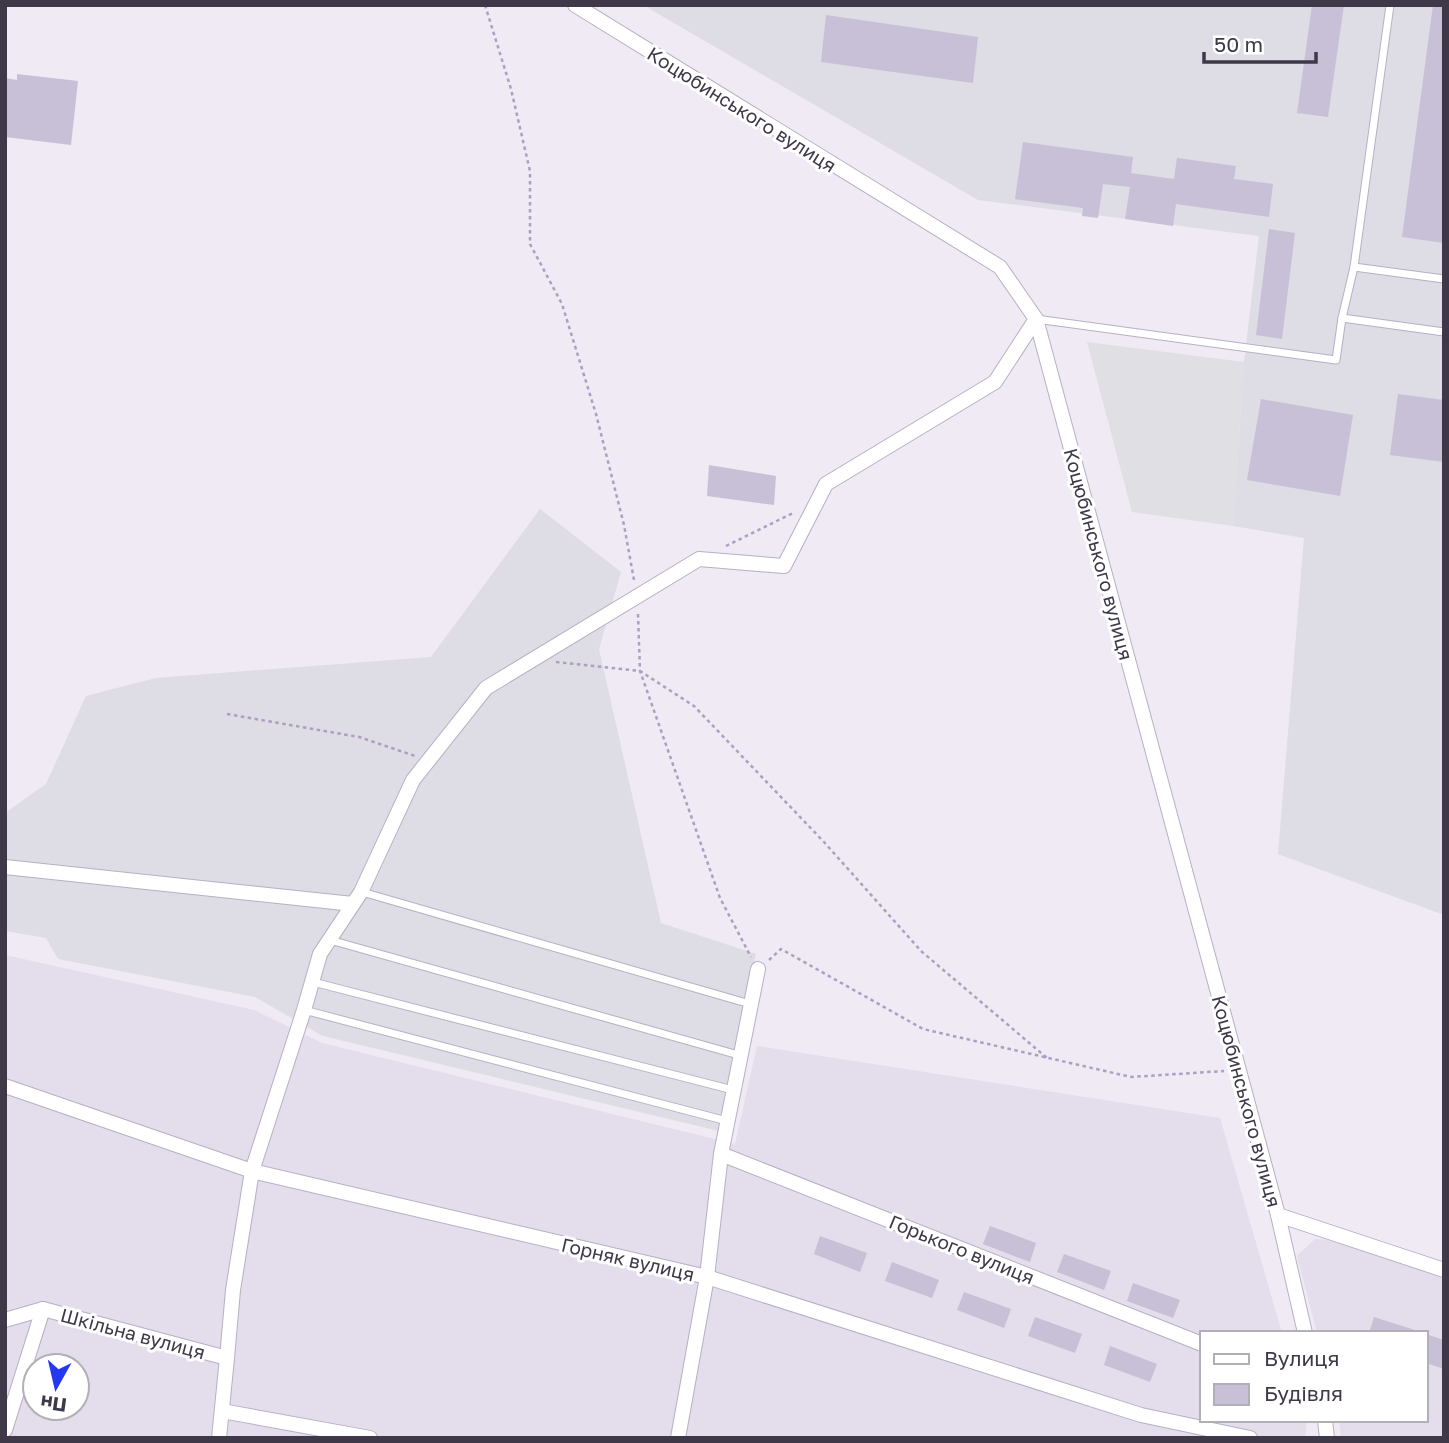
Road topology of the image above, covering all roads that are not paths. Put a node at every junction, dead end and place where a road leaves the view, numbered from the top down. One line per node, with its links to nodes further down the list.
1 (575, 5): 6 (street, Коцюбинського вулиця)
2 (1390, 5): 3 (lane)
3 (1354, 267): 4 (lane); 5 (lane)
4 (1444, 279)
5 (1342, 318): 6 (lane); 7 (lane)
6 (1035, 319): 9 (street); 21 (street, Коцюбинського вулиця)
7 (1444, 332)
8 (5, 867): 9 (street)
9 (357, 898): 10 (street); 13 (lane)
10 (329, 940): 12 (street); 15 (lane)
11 (758, 969): 13 (street)
12 (312, 982): 14 (street); 17 (lane)
13 (752, 1005): 15 (street)
14 (304, 1010): 18 (lane); 20 (street)
15 (742, 1056): 17 (street)
16 (5, 1086): 20 (street, Горняк вулиця)
17 (733, 1090): 18 (street)
18 (727, 1121): 19 (street)
19 (721, 1154): 23 (street); 27 (street, Горького вулиця)
20 (252, 1171): 23 (street, Горняк вулиця); 28 (street)
21 (1278, 1215): 22 (street); 26 (street, Коцюбинського вулиця)
22 (1444, 1270)
23 (707, 1277): 33 (street); 34 (street, Горняк вулиця)
24 (43, 1309): 25 (street, Шкільна вулиця); 28 (street, Шкільна вулиця); 30 (street)
25 (5, 1320)
26 (1305, 1331)
27 (1200, 1343)
28 (227, 1359): 29 (street, Шкільна вулиця)
29 (222, 1411): 31 (street, Шкільна вулиця); 32 (street)
30 (5, 1430)
31 (219, 1438)
32 (370, 1438)
33 (678, 1438)
34 (1250, 1438)

